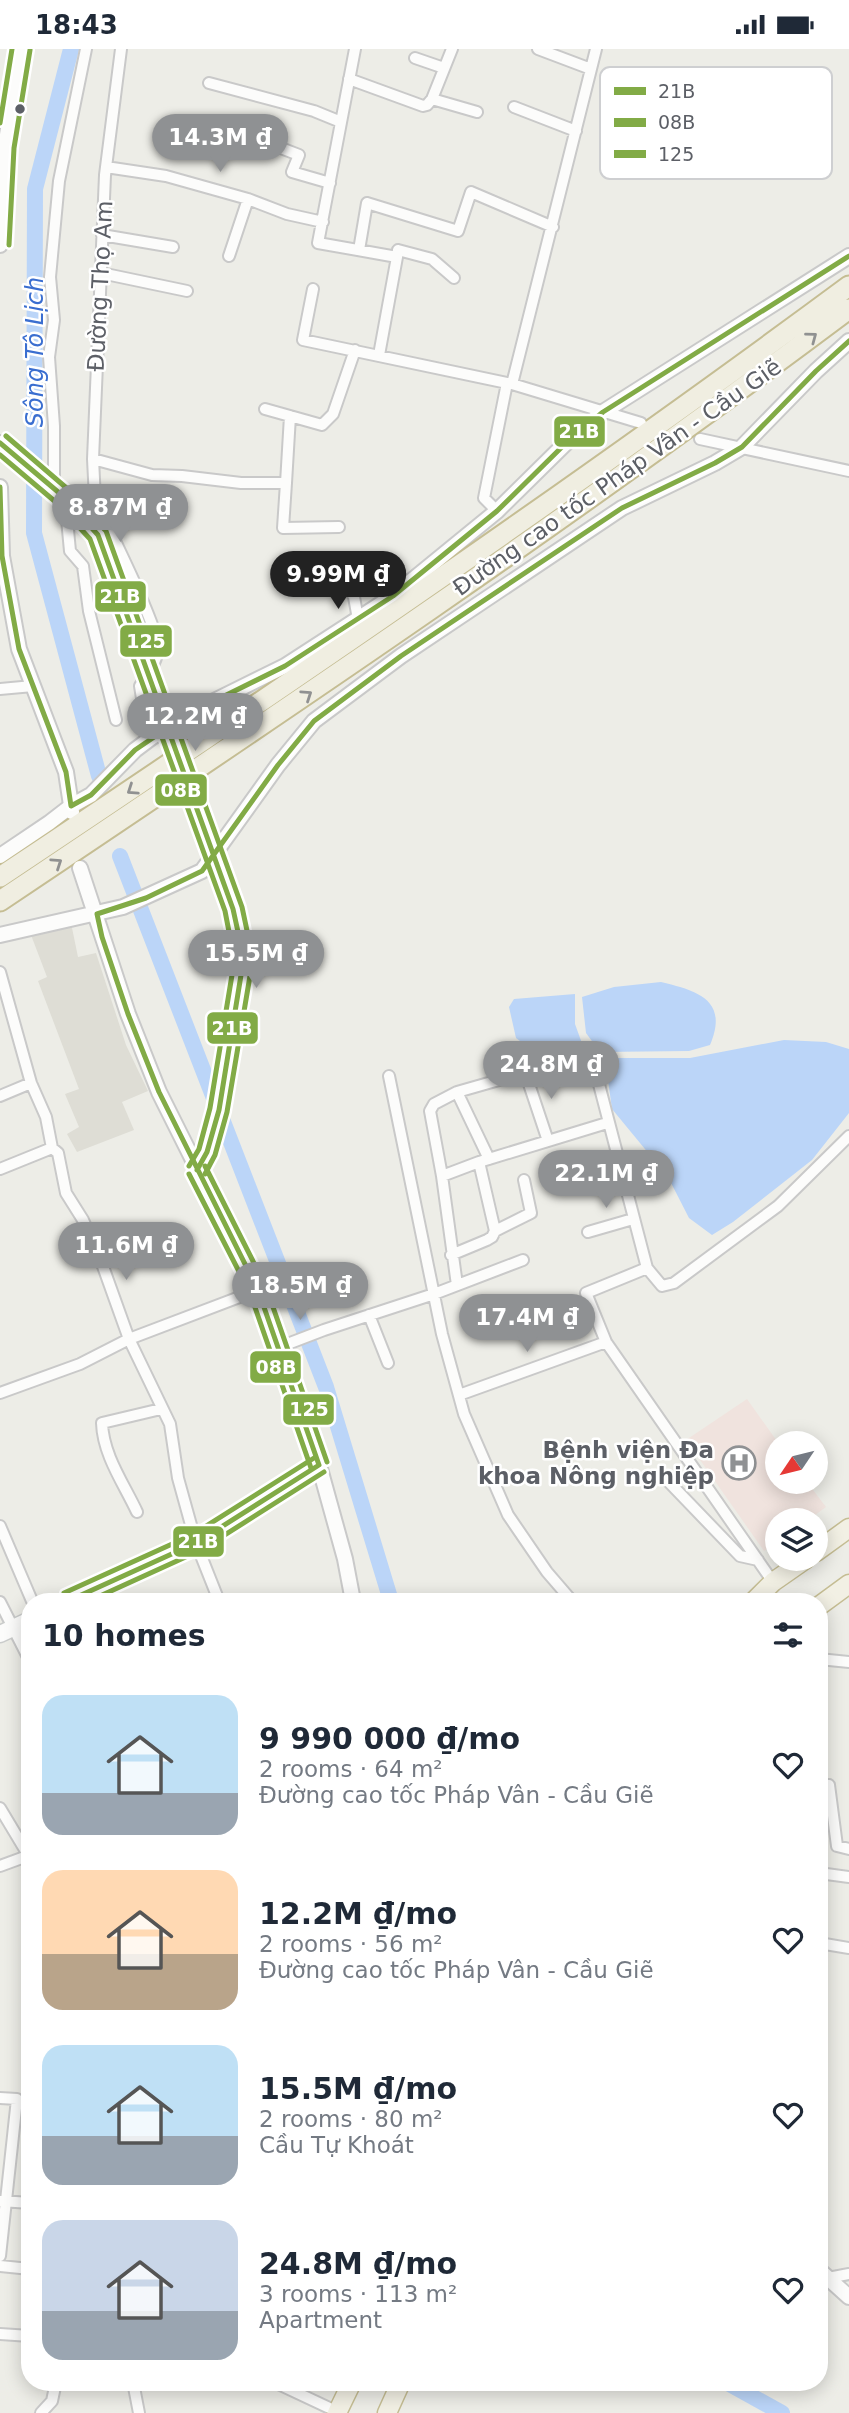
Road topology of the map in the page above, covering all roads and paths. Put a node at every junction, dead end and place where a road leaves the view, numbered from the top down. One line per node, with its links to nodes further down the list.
1 (21, 49): 16 (street)
2 (86, 49): 53 (street)
3 (121, 49): 20 (street, Đường Thọ Am)
4 (452, 49): 9 (street)
5 (538, 49): 10 (street)
6 (596, 49): 10 (street)
7 (352, 50): 11 (street)
8 (415, 58): 9 (street)
9 (444, 68): 13 (street)
10 (591, 69): 18 (street)
11 (349, 79): 13 (street); 17 (street)
12 (209, 83): 17 (street)
13 (432, 99): 15 (street)
14 (514, 107): 18 (street)
15 (477, 112)
16 (6, 113): 26 (street)
17 (341, 122): 21 (street)
18 (576, 131): 24 (street)
19 (273, 145): 21 (street)
20 (106, 167): 22 (street); 25 (street, Đường Thọ Am)
21 (330, 183): 23 (street)
22 (248, 199): 23 (street); 29 (street)
23 (323, 222): 28 (street)
24 (553, 227): 28 (street); 41 (street)
25 (102, 235): 27 (street); 32 (street, Đường Thọ Am)
26 (0, 245)
27 (173, 247)
28 (359, 250): 31 (street)
29 (229, 256)
30 (849, 256): 43 (street)
31 (397, 257): 33 (street); 40 (street)
32 (101, 273): 36 (street); 49 (street, Đường Thọ Am)
33 (454, 278)
34 (849, 286): 68 (highway, Đường cao tốc Pháp Vân - Cầu Giẽ, one-way to 68)
35 (313, 289): 39 (street)
36 (187, 291)
37 (849, 309): 69 (highway, Đường cao tốc Pháp Vân - Cầu Giẽ, one-way to 37)
38 (849, 341): 48 (street)
39 (355, 350): 40 (street); 44 (street)
40 (379, 355): 41 (street)
41 (510, 384): 43 (street); 55 (street)
42 (265, 409): 44 (street)
43 (603, 412): 45 (street); 55 (street)
44 (290, 416): 51 (street)
45 (641, 423)
46 (700, 439): 48 (street)
47 (0, 443): 53 (street)
48 (742, 447): 50 (street); 70 (street)
49 (93, 459): 51 (street); 54 (street, Đường Thọ Am)
50 (849, 471)
51 (286, 483): 57 (street)
52 (0, 487): 58 (street)
53 (54, 488): 56 (street); 63 (street)
54 (95, 499): 56 (street, Đường Thọ Am); 64 (street)
55 (496, 511): 60 (street)
56 (90, 524): 87 (street, bridge)
57 (339, 527)
58 (1, 542): 61 (street)
59 (309, 558): 60 (street)
60 (358, 619): 64 (street)
61 (33, 686): 62 (street); 65 (street)
62 (0, 689)
63 (116, 720)
64 (152, 738): 65 (street)
65 (70, 811): 66 (street)
66 (0, 856)
67 (83, 866): 70 (street)
68 (0, 877)
69 (0, 901)
70 (97, 914): 71 (street); 87 (street)
71 (0, 935)
72 (0, 972): 73 (street)
73 (5, 1013): 78 (street)
74 (595, 1069): 81 (street)
75 (525, 1072): 83 (street)
76 (389, 1076): 98 (street)
77 (506, 1078): 79 (street)
78 (31, 1083): 80 (street); 84 (street)
79 (457, 1093): 85 (street); 88 (street)
80 (0, 1096)
81 (607, 1123): 83 (street); 90 (street)
82 (849, 1136): 95 (street)
83 (548, 1141): 85 (street)
84 (52, 1148): 86 (street); 100 (street)
85 (484, 1160): 88 (street); 91 (street)
86 (0, 1169)
87 (197, 1170): 97 (street)
88 (442, 1176): 93 (street)
89 (524, 1180): 91 (street)
90 (633, 1219): 92 (street); 95 (street)
91 (495, 1231): 93 (street)
92 (588, 1232)
93 (451, 1255): 96 (street)
94 (523, 1260): 96 (street)
95 (647, 1268): 101 (street)
96 (457, 1285): 98 (street)
97 (258, 1290): 100 (street); 102 (street)
98 (434, 1294): 99 (street); 105 (street)
99 (369, 1315): 102 (street); 103 (street)
100 (129, 1339): 104 (street); 106 (street)
101 (606, 1342): 105 (street); 114 (street)
102 (282, 1346): 107 (street)
103 (387, 1363)
104 (0, 1393)
105 (459, 1395): 122 (street)
106 (161, 1409): 109 (street); 112 (street)
107 (319, 1465): 112 (main road); 121 (street)
108 (665, 1478): 114 (street)
109 (137, 1512)
110 (0, 1526): 118 (street)
111 (849, 1528): 113 (highway)
112 (196, 1543): 119 (main road); 120 (street)
113 (828, 1543)
114 (758, 1560): 116 (street)
115 (789, 1571): 116 (highway)
116 (773, 1582): 123 (highway)
117 (849, 1584): 124 (highway)
118 (29, 1593)
119 (86, 1593)
120 (216, 1593)
121 (351, 1593)
122 (565, 1593)
123 (762, 1593)
124 (828, 1599)
125 (0, 1602): 126 (street)
126 (6, 1632): 127 (street)
127 (21, 1650)
128 (828, 1660): 129 (street)
129 (849, 1662)
130 (829, 1785): 133 (street)
131 (0, 1808): 132 (street)
132 (21, 1843)
133 (849, 1849)
134 (21, 1859): 135 (street)
135 (0, 1866)
136 (828, 1874): 137 (street)
137 (849, 1877)
138 (828, 1944): 139 (street)
139 (849, 1948)
140 (0, 2098): 141 (street)
141 (3, 2201): 142 (street); 143 (street)
142 (21, 2202)
143 (0, 2256)
144 (0, 2266): 145 (street)
145 (21, 2268)
146 (828, 2274): 147 (street)
147 (849, 2274)
148 (828, 2278): 149 (street)
149 (849, 2297)
150 (0, 2334): 151 (street)
151 (21, 2335)
152 (54, 2391): 157 (street)
153 (135, 2391): 158 (street)
154 (292, 2391): 159 (street)
155 (348, 2391): 159 (highway)
156 (397, 2391): 160 (highway)
157 (41, 2413)
158 (139, 2413)
159 (337, 2413)
160 (387, 2413)

